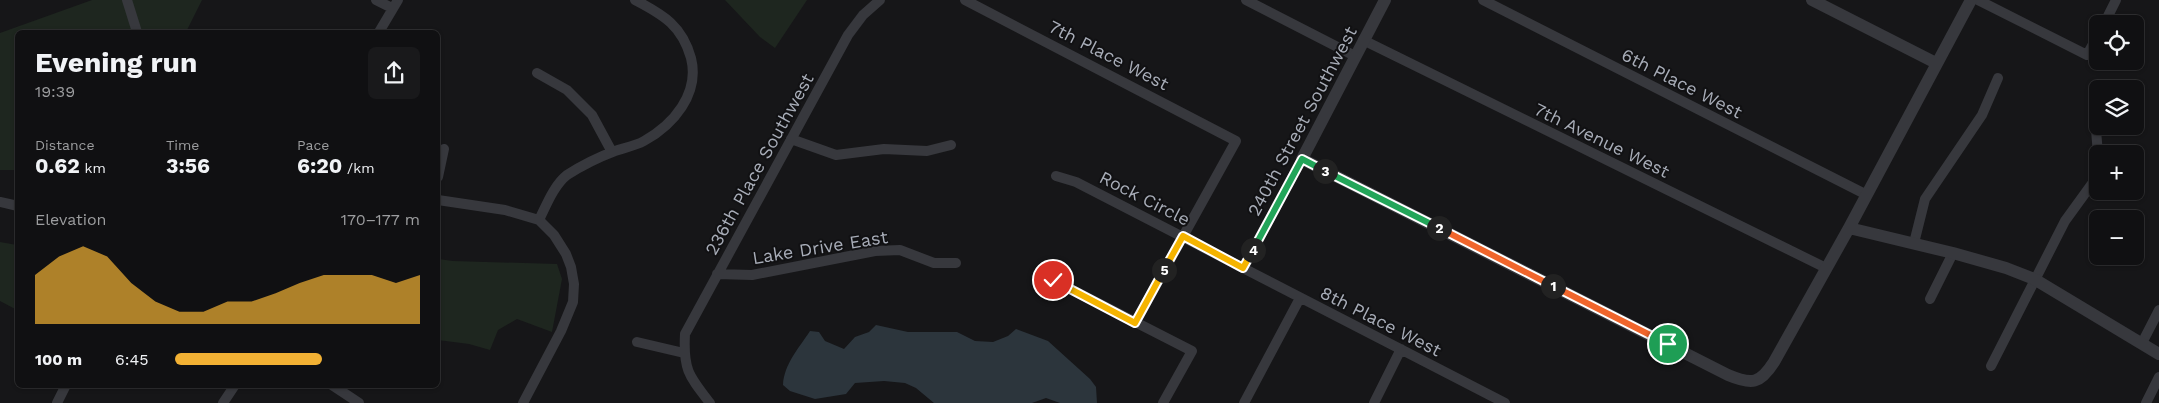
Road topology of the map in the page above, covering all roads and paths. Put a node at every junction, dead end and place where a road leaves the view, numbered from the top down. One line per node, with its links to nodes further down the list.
1 (127, 0): 15 (street)
2 (376, 0): 13 (street)
3 (636, 0): 26 (street)
4 (880, 0): 23 (street, 236th Place Southwest)
5 (965, 0): 37 (street, 7th Place West)
6 (1246, 0): 19 (street)
7 (1385, 0): 17 (street, 240th Street Southwest)
8 (1483, 0): 31 (street, 6th Place West)
9 (1812, 0): 20 (street)
10 (1971, 0): 20 (street)
11 (1978, 0): 18 (street)
12 (2116, 0): 14 (street)
13 (395, 4): 16 (street)
14 (2108, 15)
15 (136, 30)
16 (380, 30)
17 (1363, 40): 19 (street, 240th Street Southwest); 42 (street, 7th Avenue West)
18 (2089, 51)
19 (1355, 56): 27 (street, 240th Street Southwest)
20 (1936, 63): 31 (street)
21 (537, 73): 26 (street)
22 (1998, 78): 38 (street)
23 (791, 139): 24 (street); 43 (street, 236th Place Southwest)
24 (951, 145)
25 (444, 149): 28 (street)
26 (612, 152): 35 (street)
27 (1302, 159): 41 (street, 240th Street Southwest); 42 (street)
28 (440, 168)
29 (1056, 176): 37 (street, Rock Circle)
30 (2089, 188): 44 (street)
31 (1867, 195): 36 (street)
32 (440, 200): 35 (street)
33 (0, 202): 34 (street)
34 (15, 205)
35 (539, 220): 63 (street)
36 (1849, 228): 38 (street); 42 (street)
37 (1183, 236): 41 (street, Rock Circle); 49 (street)
38 (1914, 243): 39 (street)
39 (1953, 252): 44 (street); 47 (street)
40 (956, 263): 43 (street, Lake Drive East)
41 (1243, 268): 46 (street, 8th Place West)
42 (1826, 268)
43 (717, 274): 53 (street, 236th Place Southwest)
44 (2034, 279): 51 (street); 55 (street)
45 (1053, 280): 49 (street)
46 (1300, 298): 52 (street, 8th Place West); 66 (street)
47 (1930, 299)
48 (2159, 310): 51 (street)
49 (1135, 323): 65 (street)
50 (637, 342): 53 (street)
51 (2142, 343): 54 (street)
52 (1401, 349): 67 (street); 68 (street, 8th Place West)
53 (684, 353): 64 (street)
54 (2159, 354)
55 (1991, 366)
56 (2159, 377): 69 (street)
57 (65, 388): 61 (street)
58 (234, 388): 62 (street)
59 (336, 388): 60 (street)
60 (353, 401)
61 (61, 402)
62 (223, 403)
63 (523, 403)
64 (710, 403)
65 (1163, 403)
66 (1244, 403)
67 (1374, 403)
68 (1504, 403)
69 (2146, 403)

